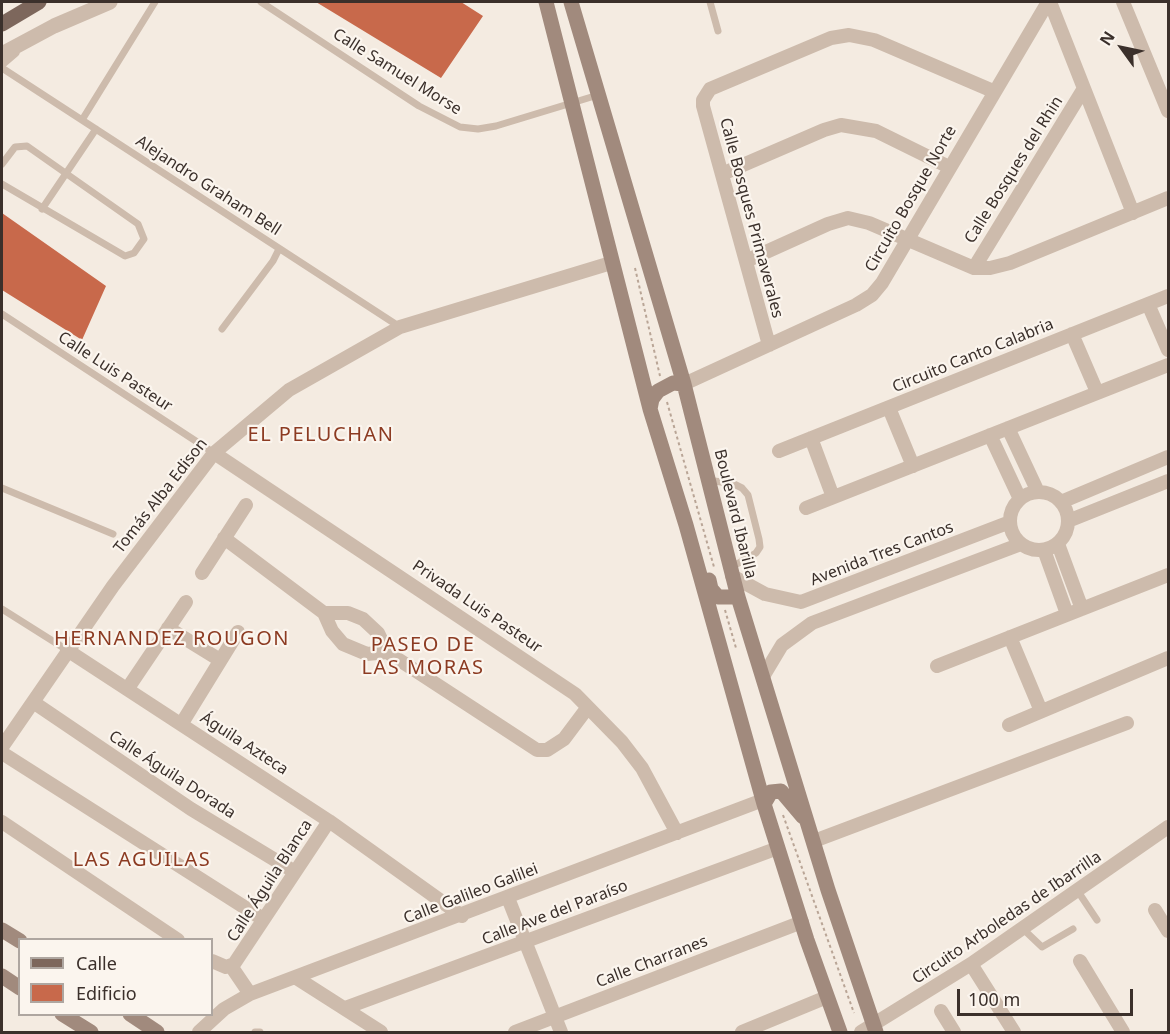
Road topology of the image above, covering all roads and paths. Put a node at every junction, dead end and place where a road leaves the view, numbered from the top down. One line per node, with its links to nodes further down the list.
1 (39, 2): 10 (main road)
2 (110, 2): 12 (street)
3 (154, 2): 20 (lane)
4 (261, 2): 18 (lane, Calle Samuel Morse)
5 (546, 2): 18 (main road)
6 (571, 2): 17 (main road, Boulevard Ibarilla)
7 (710, 2): 11 (lane)
8 (1049, 2): 15 (street); 16 (street, Circuito Bosque Norte)
9 (1123, 2): 19 (street)
10 (2, 24)
11 (718, 31)
12 (34, 36): 13 (street); 14 (lane)
13 (2, 54)
14 (2, 67): 20 (lane, Alejandro Graham Bell)
15 (1083, 90): 29 (street); 35 (street, Calle Bosques del Rhin)
16 (993, 91): 23 (street, Circuito Bosque Norte); 25 (street, Calle Bosques Primaverales)
17 (598, 95): 18 (lane, Calle Samuel Morse); 45 (main road, Boulevard Ibarilla)
18 (573, 103): 34 (main road)
19 (1168, 111)
20 (82, 120): 21 (lane, Alejandro Graham Bell)
21 (96, 129): 24 (lane); 31 (lane, Alejandro Graham Bell)
22 (2, 164): 24 (lane)
23 (949, 167): 25 (street); 30 (street, Circuito Bosque Norte)
24 (67, 173): 28 (lane); 28 (lane)
25 (722, 174): 33 (street, Calle Bosques Primaverales)
26 (2, 184): 28 (lane)
27 (1168, 198): 29 (street)
28 (42, 209)
29 (1133, 213): 35 (street)
30 (906, 241): 33 (street); 35 (street); 42 (street, Circuito Bosque Norte)
31 (279, 249): 39 (lane, Alejandro Graham Bell); 40 (lane)
32 (633, 261): 46 (path)
33 (746, 261): 42 (street, Calle Bosques Primaverales)
34 (611, 263): 39 (street, Tomás Alba Edison); 49 (main road)
35 (974, 268)
36 (1168, 296): 37 (street, Circuito Canto Calabria)
37 (1148, 304): 41 (street, Circuito Canto Calabria); 43 (street)
38 (2, 314): 54 (lane, Calle Luis Pasteur)
39 (400, 327): 54 (street, Tomás Alba Edison)
40 (222, 328)
41 (1072, 334): 47 (street); 48 (street, Circuito Canto Calabria)
42 (769, 345): 45 (street, Circuito Bosque Norte)
43 (1168, 350)
44 (1168, 365): 47 (street)
45 (684, 384): 46 (main road); 57 (main road, Boulevard Ibarilla)
46 (663, 388): 49 (main road); 77 (path)
47 (1097, 392): 50 (street)
48 (889, 408): 52 (street, Circuito Canto Calabria); 56 (street)
49 (650, 409): 68 (main road)
50 (1008, 428): 51 (street); 60 (street)
51 (990, 435): 56 (street); 62 (street)
52 (811, 438): 53 (street, Circuito Canto Calabria); 61 (street)
53 (779, 451)
54 (214, 453): 88 (street, Tomás Alba Edison); 97 (street, Privada Luis Pasteur)
55 (1168, 457): 63 (street)
56 (913, 466): 61 (street)
57 (708, 480): 74 (main road, Boulevard Ibarilla); 74 (lane)
58 (1168, 481): 66 (street)
59 (2, 488): 69 (lane)
60 (1038, 492): 62 (street); 63 (street)
61 (833, 497): 65 (street)
62 (1020, 499): 67 (street)
63 (1061, 502): 66 (street)
64 (246, 505): 70 (street)
65 (806, 508)
66 (1068, 520): 72 (street)
67 (1010, 522): 71 (street); 74 (street, Avenida Tres Cantos)
68 (686, 525): 79 (main road); 104 (main road)
69 (113, 534)
70 (224, 538): 75 (street); 83 (street)
71 (1021, 544): 73 (street); 94 (street)
72 (1058, 544): 73 (street); 82 (street)
73 (1044, 550): 84 (street)
74 (731, 572): 78 (main road, Boulevard Ibarilla)
75 (202, 573)
76 (1168, 575): 82 (street)
77 (716, 577)
78 (738, 597): 79 (main road); 94 (main road, Boulevard Ibarilla)
79 (722, 599): 90 (path)
80 (186, 602): 85 (street)
81 (2, 609): 88 (lane, Águila Azteca)
82 (1082, 609): 84 (street)
83 (324, 613): 89 (street); 89 (street)
84 (1067, 614): 87 (street)
85 (168, 628): 92 (street); 95 (street)
86 (238, 632): 92 (street)
87 (1010, 637): 93 (street); 98 (street)
88 (68, 650): 95 (street, Águila Azteca); 96 (street, Tomás Alba Edison)
89 (387, 652): 97 (street)
90 (737, 654)
91 (1168, 658): 98 (street)
92 (220, 660): 99 (street)
93 (937, 666)
94 (764, 675): 108 (main road, Boulevard Ibarilla)
95 (128, 688): 99 (street, Águila Azteca)
96 (33, 702): 102 (street, Tomás Alba Edison); 113 (street, Calle Águila Dorada)
97 (588, 707): 110 (street, Privada Luis Pasteur)
98 (1041, 711): 101 (street)
99 (182, 723): 106 (street, Águila Azteca)
100 (1127, 723): 111 (street)
101 (1009, 725)
102 (2, 747)
103 (2, 753): 118 (street)
104 (764, 802): 108 (main road); 110 (street, Calle Galileo Galilei); 112 (main road)
105 (782, 813): 142 (path)
106 (329, 821): 113 (street, Calle Águila Blanca); 117 (street, Águila Azteca)
107 (2, 822): 125 (street)
108 (809, 824): 111 (main road, Boulevard Ibarilla)
109 (1168, 826): 114 (street, Circuito Arboledas de Ibarrilla)
110 (677, 834): 115 (street, Calle Galileo Galilei)
111 (814, 841): 142 (main road, Boulevard Ibarilla)
112 (778, 848): 120 (main road); 127 (street, Calle Ave del Paraíso)
113 (295, 872): 118 (street, Calle Águila Blanca)
114 (1077, 890): 119 (lane); 121 (street, Circuito Arboledas de Ibarrilla)
115 (508, 898): 117 (street, Calle Galileo Galilei); 127 (street)
116 (1155, 910): 124 (street)
117 (462, 916): 133 (street, Calle Galileo Galilei)
118 (263, 919): 130 (street, Calle Águila Blanca)
119 (1098, 920)
120 (802, 922): 136 (main road); 141 (street, Calle Charranes)
121 (1023, 928): 122 (lane); 131 (street, Circuito Arboledas de Ibarrilla)
122 (1073, 929)
123 (2, 930): 126 (main road)
124 (1168, 931)
125 (176, 938)
126 (18, 940)
127 (525, 942): 137 (street, Calle Ave del Paraíso); 141 (street)
128 (1080, 961): 155 (street)
129 (213, 962): 130 (street)
130 (234, 963): 135 (street)
131 (971, 964): 142 (street, Circuito Arboledas de Ibarrilla); 154 (street)
132 (2, 976): 134 (main road)
133 (295, 977): 135 (street, Calle Galileo Galilei); 137 (street)
134 (18, 987)
135 (250, 994): 145 (street, Calle Galileo Galilei)
136 (827, 997): 151 (street); 152 (main road)
137 (345, 1008): 148 (street)
138 (941, 1011): 153 (street)
139 (65, 1016): 143 (main road)
140 (133, 1016): 144 (main road)
141 (555, 1017): 149 (street, Calle Charranes); 150 (street)
142 (868, 1031)
143 (91, 1032)
144 (157, 1032)
145 (199, 1032)
146 (255, 1032): 147 (lane)
147 (260, 1032)
148 (381, 1032)
149 (515, 1032)
150 (561, 1032)
151 (742, 1032)
152 (840, 1032)
153 (954, 1032)
154 (1014, 1032)
155 (1123, 1032)

